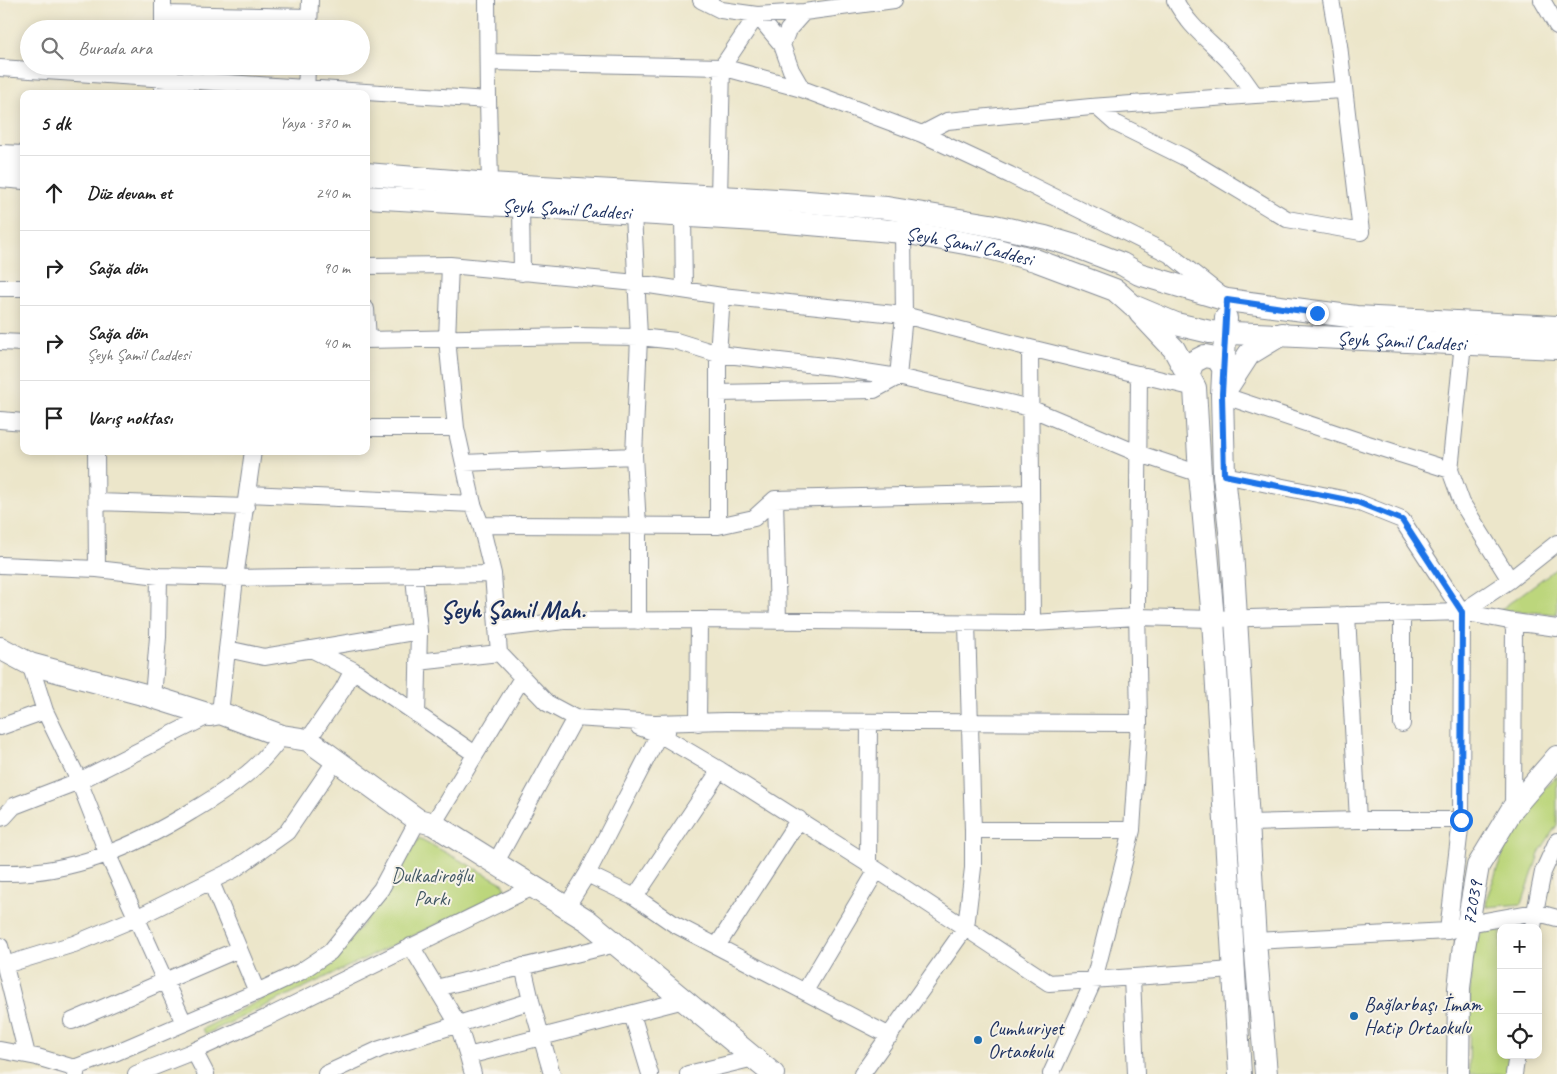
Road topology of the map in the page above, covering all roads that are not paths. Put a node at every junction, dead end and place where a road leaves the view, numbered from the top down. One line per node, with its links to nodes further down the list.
1 (310, 0): 12 (street)
2 (487, 0): 15 (street)
3 (701, 0): 10 (street)
4 (894, 0): 8 (street)
5 (1175, 0): 27 (street)
6 (1331, 0): 25 (street)
7 (1542, 0): 13 (street)
8 (804, 12): 10 (street); 14 (street)
9 (163, 14): 11 (street)
10 (756, 15): 14 (street); 16 (street)
11 (260, 20)
12 (309, 20)
13 (1557, 26)
14 (782, 46): 22 (street)
15 (488, 62): 16 (street); 28 (street)
16 (722, 67): 22 (street); 38 (street)
17 (0, 68): 18 (street)
18 (20, 69)
19 (95, 75): 21 (street)
20 (307, 75): 24 (street)
21 (163, 80): 23 (street)
22 (802, 89): 30 (street)
23 (293, 90)
24 (306, 90)
25 (1343, 90): 27 (street); 29 (street)
26 (370, 94): 28 (street)
27 (1255, 95): 29 (street)
28 (488, 100): 36 (street)
29 (1096, 107): 30 (street)
30 (922, 134): 52 (street)
31 (0, 156): 32 (main road)
32 (20, 157)
33 (370, 174): 36 (main road, Şeyh Şamil Caddesi)
34 (0, 176): 35 (main road)
35 (20, 178)
36 (490, 184): 38 (main road, Şeyh Şamil Caddesi)
37 (370, 197): 39 (main road, Şeyh Şamil Caddesi)
38 (719, 197): 46 (main road, Şeyh Şamil Caddesi)
39 (521, 206): 40 (main road, Şeyh Şamil Caddesi); 45 (street)
40 (633, 213): 41 (main road, Şeyh Şamil Caddesi); 47 (street)
41 (683, 216): 42 (main road, Şeyh Şamil Caddesi); 50 (street)
42 (903, 232): 53 (main road, Şeyh Şamil Caddesi); 54 (street)
43 (450, 265): 44 (street); 45 (street); 59 (street)
44 (370, 266)
45 (522, 273): 47 (street)
46 (1138, 274): 52 (main road, Şeyh Şamil Caddesi); 53 (main road)
47 (636, 283): 50 (street); 58 (street)
48 (0, 288): 49 (street)
49 (20, 288)
50 (684, 290): 51 (street)
51 (722, 296): 54 (street); 66 (street)
52 (1227, 300): 55 (main road, Şeyh Şamil Caddesi); 56 (main road)
53 (1132, 306): 56 (main road, Şeyh Şamil Caddesi); 70 (main road)
54 (904, 316): 64 (street); 69 (street)
55 (1557, 327)
56 (1226, 332): 57 (main road, Şeyh Şamil Caddesi); 67 (main road)
57 (1282, 334): 63 (main road, Şeyh Şamil Caddesi); 72 (main road)
58 (639, 337): 59 (street); 66 (street); 81 (street)
59 (446, 339): 60 (street); 77 (street)
60 (370, 340)
61 (0, 342): 62 (street)
62 (20, 343)
63 (1463, 343): 65 (main road, Şeyh Şamil Caddesi); 83 (street)
64 (1030, 348): 68 (street); 73 (street)
65 (1557, 348)
66 (718, 354): 69 (street); 71 (street)
67 (1224, 368): 70 (main road); 72 (main road)
68 (1139, 374): 70 (street); 78 (street)
69 (898, 377): 71 (street); 73 (street)
70 (1192, 381): 84 (main road)
71 (718, 393): 93 (street)
72 (1222, 394): 83 (street); 85 (main road)
73 (1030, 408): 78 (street); 86 (street)
74 (0, 420): 75 (street)
75 (20, 422)
76 (370, 428): 77 (street)
77 (456, 428): 82 (street)
78 (1137, 453): 84 (street); 105 (street)
79 (96, 455): 89 (street)
80 (253, 455): 88 (street)
81 (634, 456): 82 (street); 92 (street)
82 (464, 463): 90 (street)
83 (1450, 470): 101 (street)
84 (1200, 474): 108 (main road)
85 (1224, 475): 102 (street); 106 (main road)
86 (1031, 493): 87 (street); 113 (street)
87 (775, 500): 93 (street); 110 (street)
88 (247, 501): 89 (street); 90 (street); 100 (street)
89 (97, 502): 96 (street)
90 (473, 504): 91 (street)
91 (481, 525): 92 (street); 97 (street)
92 (638, 526): 93 (street); 109 (street)
93 (718, 526)
94 (1557, 543): 101 (street)
95 (0, 565): 96 (street)
96 (97, 569): 98 (street)
97 (493, 574): 99 (street); 115 (street)
98 (159, 576): 100 (street); 125 (street)
99 (414, 576): 100 (street); 116 (street)
100 (236, 578): 118 (street)
101 (1510, 580): 102 (street)
102 (1462, 612): 103 (street); 111 (street); 149 (street)
103 (1402, 613): 104 (street); 135 (street)
104 (1347, 615): 106 (street); 148 (street)
105 (1137, 617): 108 (street); 113 (street); 134 (street)
106 (1235, 618): 108 (street); 151 (main road)
107 (699, 620): 109 (street); 110 (street); 133 (street)
108 (1213, 620): 177 (main road)
109 (638, 621): 115 (street)
110 (778, 621): 112 (street)
111 (1514, 622): 114 (street); 145 (street)
112 (967, 623): 113 (street); 132 (street)
113 (1032, 623)
114 (1557, 628)
115 (497, 629): 120 (street)
116 (419, 631): 119 (street); 121 (street)
117 (0, 648): 122 (main road)
118 (228, 649): 119 (street); 127 (street)
119 (311, 650): 123 (street)
120 (499, 653): 121 (street); 124 (street)
121 (418, 662): 128 (street)
122 (30, 664): 125 (main road); 126 (street)
123 (353, 670): 128 (street); 139 (street)
124 (522, 678): 129 (street); 140 (street)
125 (153, 697): 127 (main road)
126 (45, 711): 136 (street); 144 (street)
127 (215, 714): 138 (main road); 144 (street)
128 (417, 715): 140 (street)
129 (575, 718): 130 (street); 156 (street)
130 (621, 722): 133 (street); 137 (street)
131 (869, 722): 132 (street); 133 (street); 157 (street)
132 (971, 722): 134 (street); 152 (street)
133 (698, 723): 137 (street)
134 (1139, 723): 153 (street)
135 (1402, 724)
136 (0, 727)
137 (659, 734): 143 (street); 159 (street)
138 (282, 736): 139 (main road); 155 (street)
139 (308, 740): 142 (main road)
140 (475, 754): 150 (street)
141 (1557, 757): 145 (main road, 72039)
142 (336, 760): 150 (main road); 160 (street)
143 (720, 770): 147 (street); 162 (street)
144 (79, 781): 146 (street); 155 (street)
145 (1513, 808): 168 (main road, 72039)
146 (0, 818)
147 (799, 819): 157 (street); 173 (street)
148 (1358, 820): 149 (street); 151 (street)
149 (1461, 820): 168 (street)
150 (426, 822): 156 (main road); 183 (street)
151 (1248, 823): 169 (main road)
152 (973, 830): 153 (street); 167 (street)
153 (1132, 830): 179 (street)
154 (1557, 841): 166 (street)
155 (108, 855): 158 (street); 164 (street)
156 (496, 862): 161 (main road)
157 (873, 867): 167 (street); 182 (street)
158 (0, 873)
159 (587, 874): 162 (street); 163 (street)
160 (211, 882): 164 (street); 174 (street)
161 (535, 886): 163 (main road); 172 (street)
162 (635, 897): 173 (street)
163 (567, 906): 170 (main road)
164 (136, 918): 175 (street); 180 (street)
165 (1557, 918): 166 (street)
166 (1534, 920): 168 (street)
167 (966, 927): 179 (street); 191 (street)
168 (1458, 927): 169 (street); 213 (main road, 72039)
169 (1255, 941): 212 (main road)
170 (616, 944): 176 (street); 184 (main road)
171 (0, 946): 175 (street)
172 (411, 946): 181 (street); 193 (street)
173 (717, 946): 182 (street)
174 (240, 949): 180 (street); 183 (street)
175 (5, 965): 194 (street)
176 (523, 966): 181 (street); 185 (street)
177 (1233, 970): 178 (street); 211 (main road)
178 (1132, 977): 179 (street); 210 (street)
179 (1094, 980): 209 (street)
180 (165, 982): 187 (street); 188 (street)
181 (436, 988): 189 (street)
182 (805, 991): 191 (street)
183 (257, 992): 188 (street)
184 (684, 1000): 186 (street); 196 (main road)
185 (530, 1001): 189 (street); 190 (street)
186 (632, 1014): 190 (street); 205 (street)
187 (72, 1021)
188 (184, 1023): 198 (street)
189 (458, 1024): 195 (street); 202 (street)
190 (540, 1036): 195 (street); 204 (street)
191 (890, 1036): 208 (street)
192 (0, 1050): 194 (street)
193 (194, 1051): 200 (street); 201 (street)
194 (32, 1056): 198 (street); 199 (street)
195 (468, 1056): 203 (street)
196 (754, 1058): 206 (street); 207 (main road)
197 (1516, 1059): 214 (street)
198 (75, 1071)
199 (40, 1074)
200 (136, 1074)
201 (206, 1074)
202 (326, 1074)
203 (473, 1074)
204 (552, 1074)
205 (650, 1074)
206 (688, 1074)
207 (774, 1074)
208 (862, 1074)
209 (1051, 1074)
210 (1136, 1074)
211 (1240, 1074)
212 (1266, 1074)
213 (1458, 1074)
214 (1514, 1074)

